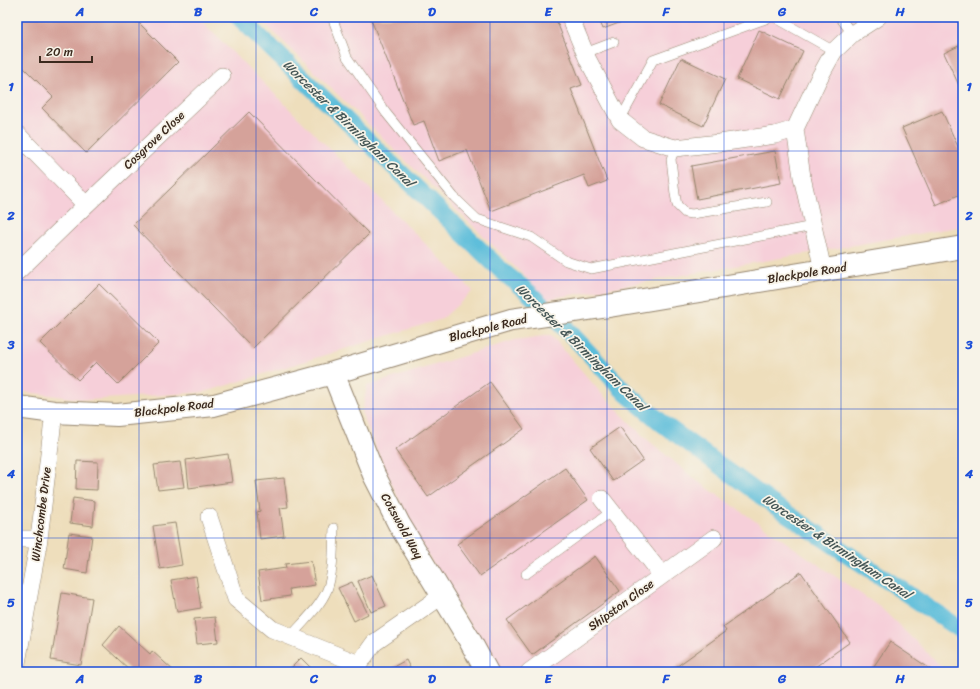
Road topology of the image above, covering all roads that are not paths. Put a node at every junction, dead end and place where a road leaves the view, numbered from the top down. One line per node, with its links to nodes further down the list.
1 (332, 17): 17 (lane)
2 (570, 17): 9 (street)
3 (773, 17): 8 (lane); 11 (lane)
4 (840, 17): 6 (lane)
5 (878, 17): 6 (street)
6 (852, 34): 8 (street)
7 (614, 42): 9 (lane)
8 (834, 52): 12 (street)
9 (585, 53): 11 (street)
10 (222, 76): 16 (street, Cosgrove Close)
11 (620, 120): 14 (street)
12 (795, 129): 14 (street); 17 (street)
13 (17, 134): 16 (street)
14 (675, 148): 15 (lane)
15 (767, 202)
16 (86, 205): 20 (street, Cosgrove Close)
17 (813, 226): 19 (street)
18 (963, 248): 19 (main road, Blackpole Road)
19 (823, 270): 21 (main road, Blackpole Road)
20 (17, 272)
21 (333, 373): 23 (main road, Blackpole Road); 32 (main road, Cotswold Way)
22 (17, 407): 23 (main road, Blackpole Road)
23 (54, 412): 29 (street, Winchcombe Drive)
24 (607, 505): 30 (lane); 31 (street)
25 (209, 517): 33 (street)
26 (334, 528): 33 (lane)
27 (714, 538): 31 (street, Shipston Close)
28 (17, 539): 29 (street)
29 (39, 539): 34 (street, Winchcombe Drive)
30 (526, 574)
31 (662, 575): 37 (street, Shipston Close)
32 (443, 595): 35 (street); 36 (main road, Cotswold Way)
33 (291, 636): 35 (street)
34 (17, 663)
35 (358, 668)
36 (487, 672)
37 (528, 672)

